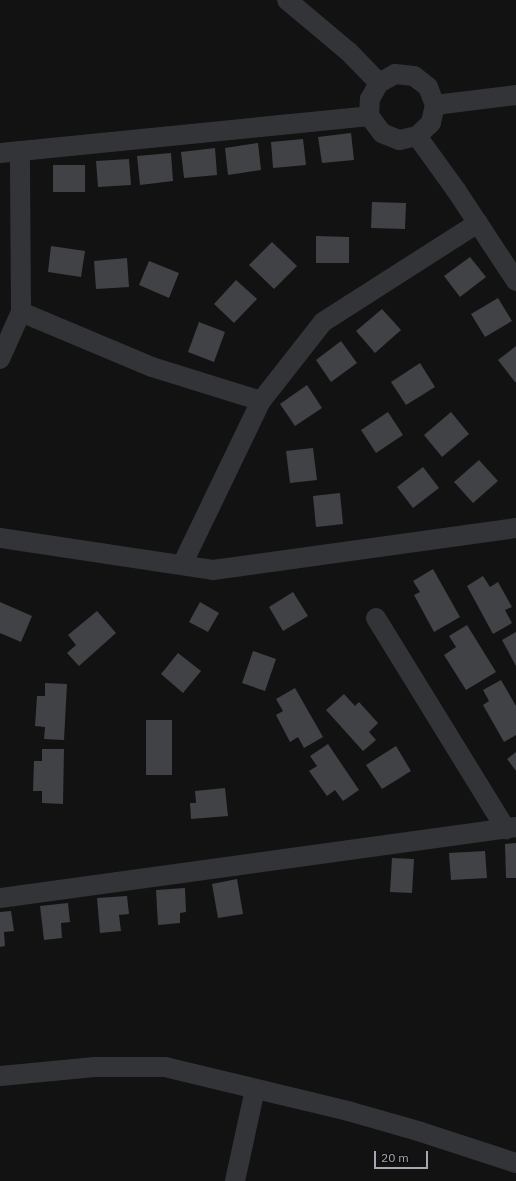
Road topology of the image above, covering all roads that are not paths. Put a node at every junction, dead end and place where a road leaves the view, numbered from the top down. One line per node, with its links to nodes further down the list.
1 (287, 0): 2 (street)
2 (379, 83): 4 (street); 5 (street)
3 (516, 96): 4 (street)
4 (435, 105): 6 (street)
5 (369, 116): 6 (street); 7 (street)
6 (417, 136): 9 (street)
7 (20, 151): 8 (street); 11 (street)
8 (0, 153)
9 (478, 224): 10 (street); 13 (street)
10 (516, 281)
11 (21, 312): 12 (street); 13 (street)
12 (0, 359)
13 (261, 401): 16 (street)
14 (516, 529): 16 (street)
15 (0, 538): 16 (street)
16 (182, 565)
17 (376, 618): 18 (street)
18 (511, 828): 19 (street)
19 (0, 898)
20 (0, 1076): 21 (street)
21 (255, 1089): 22 (street); 23 (street)
22 (516, 1163)
23 (235, 1181)

